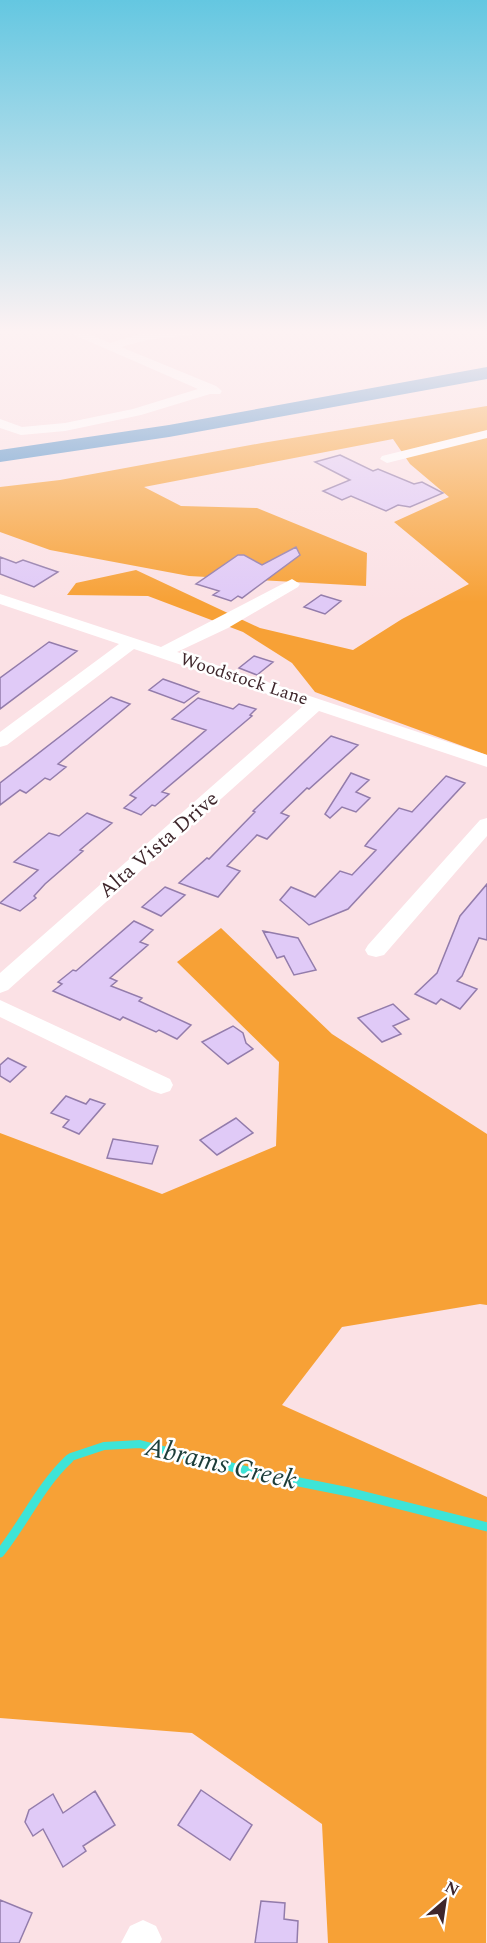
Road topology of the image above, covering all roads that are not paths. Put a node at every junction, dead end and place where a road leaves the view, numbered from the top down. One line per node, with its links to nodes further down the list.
1 (98, 421): 3 (street)
2 (226, 421): 5 (highway)
3 (0, 423)
4 (487, 434): 6 (street)
5 (0, 456)
6 (387, 459)
7 (291, 584): 10 (street)
8 (0, 599): 9 (street, Woodstock Lane)
9 (132, 643): 10 (street, Woodstock Lane); 12 (street)
10 (162, 653): 11 (street, Woodstock Lane)
11 (317, 703): 13 (street, Woodstock Lane); 16 (street, Alta Vista Drive)
12 (0, 741)
13 (487, 761)
14 (487, 824): 15 (street)
15 (376, 950)
16 (0, 985)
17 (0, 1008): 18 (street)
18 (161, 1085)

